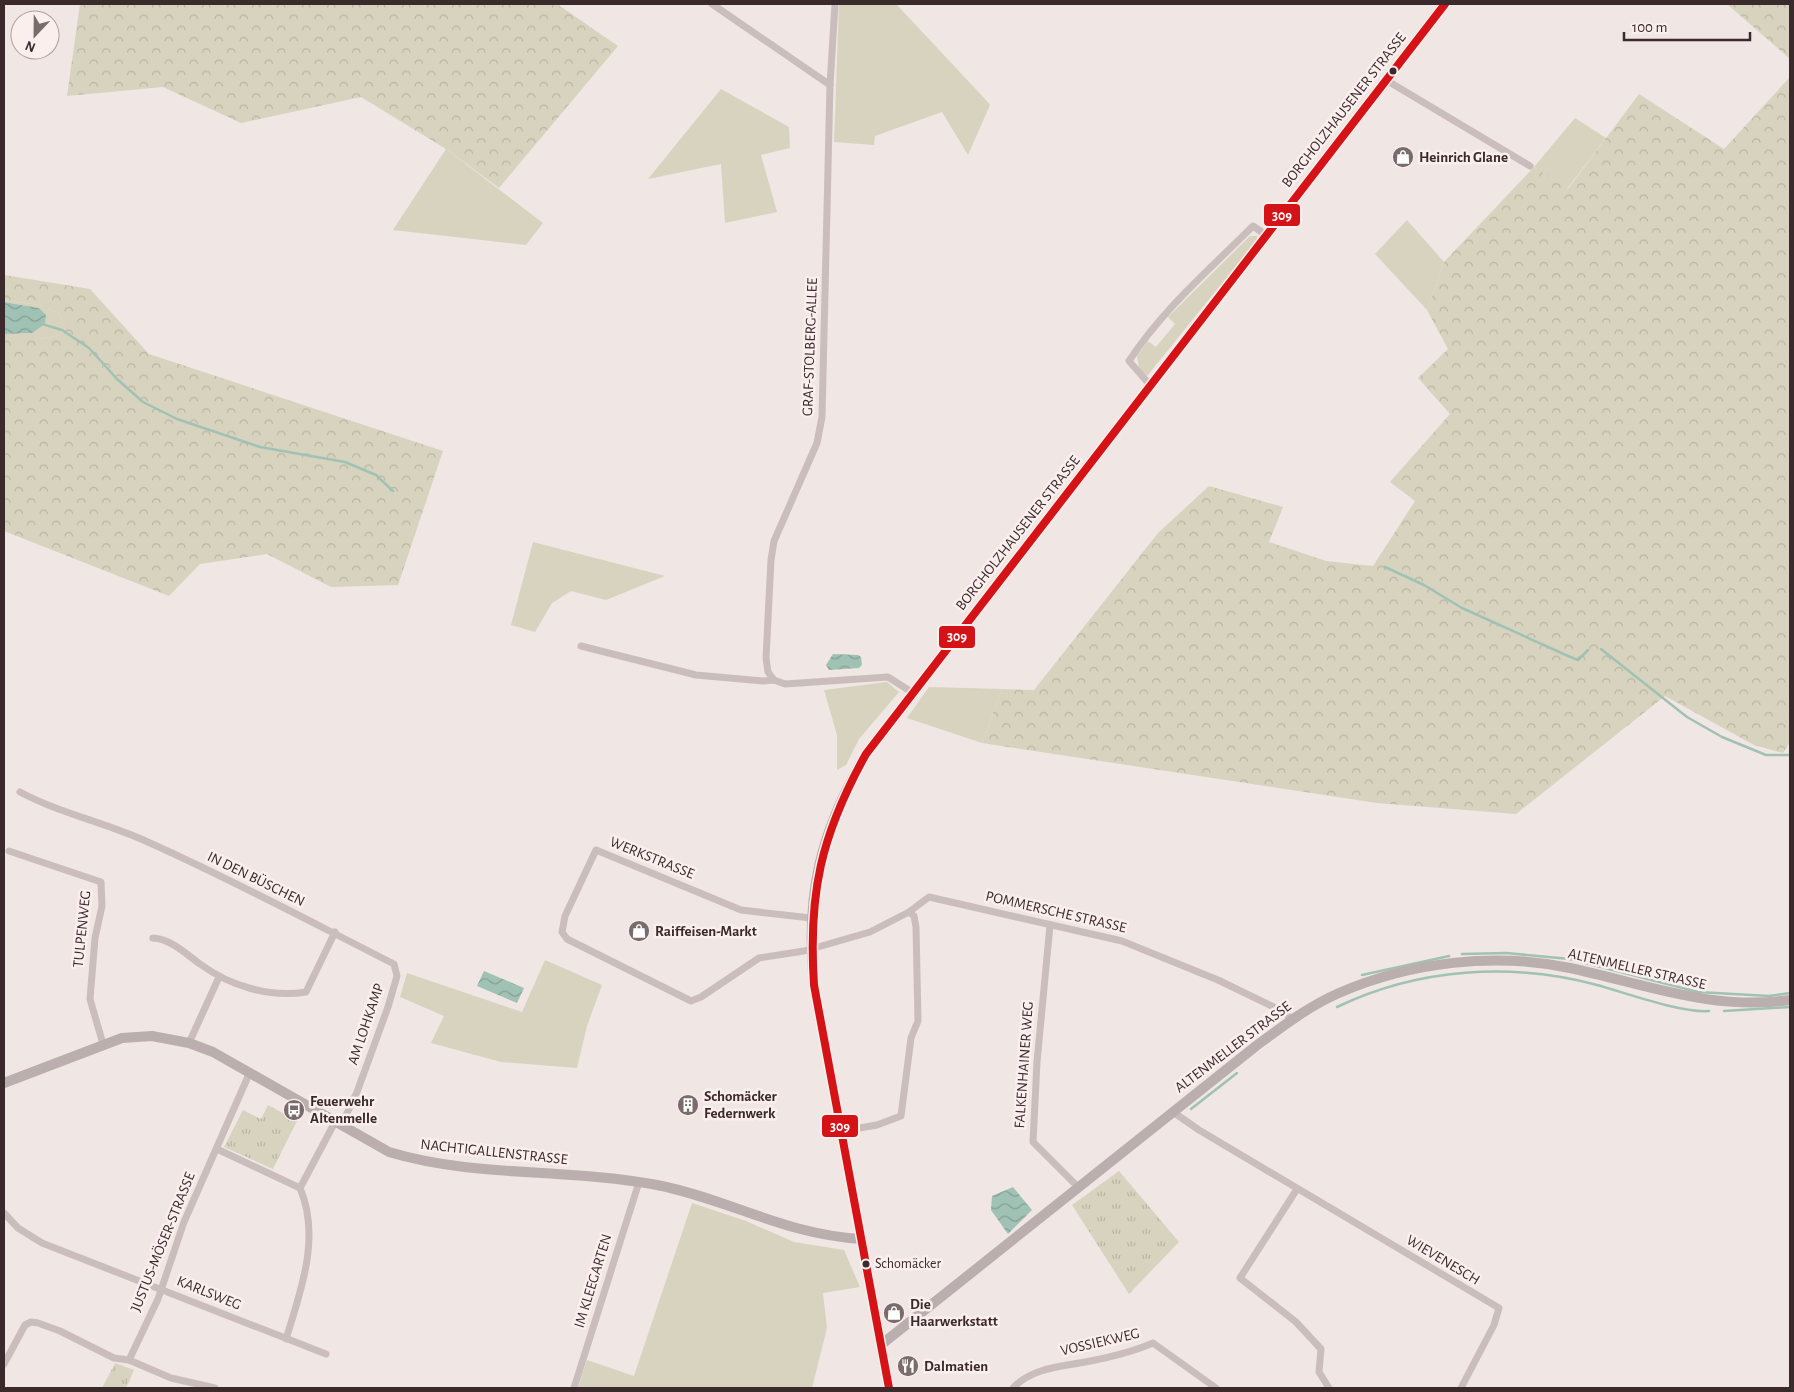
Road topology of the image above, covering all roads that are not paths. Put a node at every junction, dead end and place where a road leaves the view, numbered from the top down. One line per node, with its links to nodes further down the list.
1 (712, 4): 5 (street)
2 (835, 4): 5 (street, GRAF-STOLBERG-ALLEE)
3 (1445, 4): 4 (street, BORGHOLZHAUSENER STRASSE)
4 (1386, 80): 6 (street); 7 (street, BORGHOLZHAUSENER STRASSE)
5 (830, 84): 10 (street, GRAF-STOLBERG-ALLEE)
6 (1530, 166)
7 (1266, 235): 8 (street, BORGHOLZHAUSENER STRASSE); 8 (street)
8 (1151, 386): 11 (street, BORGHOLZHAUSENER STRASSE)
9 (581, 646): 10 (street)
10 (774, 680): 11 (street)
11 (913, 693): 15 (street, BORGHOLZHAUSENER STRASSE)
12 (20, 792): 17 (street, IN DEN BÜSCHEN)
13 (9, 851): 25 (street, TULPENWEG)
14 (909, 912): 16 (street, POMMERSCHE STRASSE); 19 (street, POMMERSCHE STRASSE); 30 (street)
15 (810, 918): 19 (street, BORGHOLZHAUSENER STRASSE); 22 (street, WERKSTRASSE)
16 (1050, 925): 23 (street, POMMERSCHE STRASSE); 34 (street, FALKENHAINER WEG)
17 (335, 932): 20 (street); 29 (street, AM LOHKAMP)
18 (153, 938): 20 (street)
19 (810, 949): 22 (street, POMMERSCHE STRASSE); 30 (street, BORGHOLZHAUSENER STRASSE)
20 (219, 977): 24 (street)
21 (1790, 1000): 23 (street, ALTENMELLER STRASSE)
22 (691, 1001)
23 (1292, 1019): 28 (street, ALTENMELLER STRASSE)
24 (189, 1042): 25 (street, NACHTIGALLENSTRASSE); 26 (street, NACHTIGALLENSTRASSE)
25 (103, 1044): 27 (street, NACHTIGALLENSTRASSE)
26 (250, 1072): 29 (street, NACHTIGALLENSTRASSE); 31 (street, JUSTUS-MÖSER-STRASSE)
27 (4, 1083)
28 (1173, 1112): 34 (street, ALTENMELLER STRASSE); 35 (street, WIEVENESCH)
29 (338, 1124): 32 (street, NACHTIGALLENSTRASSE); 33 (street, AM LOHKAMP)
30 (842, 1131): 37 (street, BORGHOLZHAUSENER STRASSE)
31 (217, 1149): 33 (street); 38 (street, JUSTUS-MÖSER-STRASSE)
32 (639, 1182): 37 (street, NACHTIGALLENSTRASSE); 45 (street, IM KLEEGARTEN)
33 (300, 1188): 39 (street)
34 (1079, 1188): 40 (street, ALTENMELLER STRASSE)
35 (1297, 1189): 49 (street); 50 (street, WIEVENESCH)
36 (4, 1213): 38 (street, KARLSWEG)
37 (862, 1239): 40 (street, BORGHOLZHAUSENER STRASSE)
38 (161, 1289): 39 (street, KARLSWEG); 42 (street, JUSTUS-MÖSER-STRASSE)
39 (286, 1339): 41 (street, KARLSWEG)
40 (882, 1344): 46 (street, BORGHOLZHAUSENER STRASSE)
41 (326, 1354)
42 (129, 1360): 43 (street); 44 (street)
43 (4, 1364)
44 (215, 1388)
45 (574, 1388)
46 (889, 1388)
47 (1012, 1388): 48 (street, VOSSIEKWEG)
48 (1216, 1388)
49 (1330, 1388)
50 (1461, 1388)

